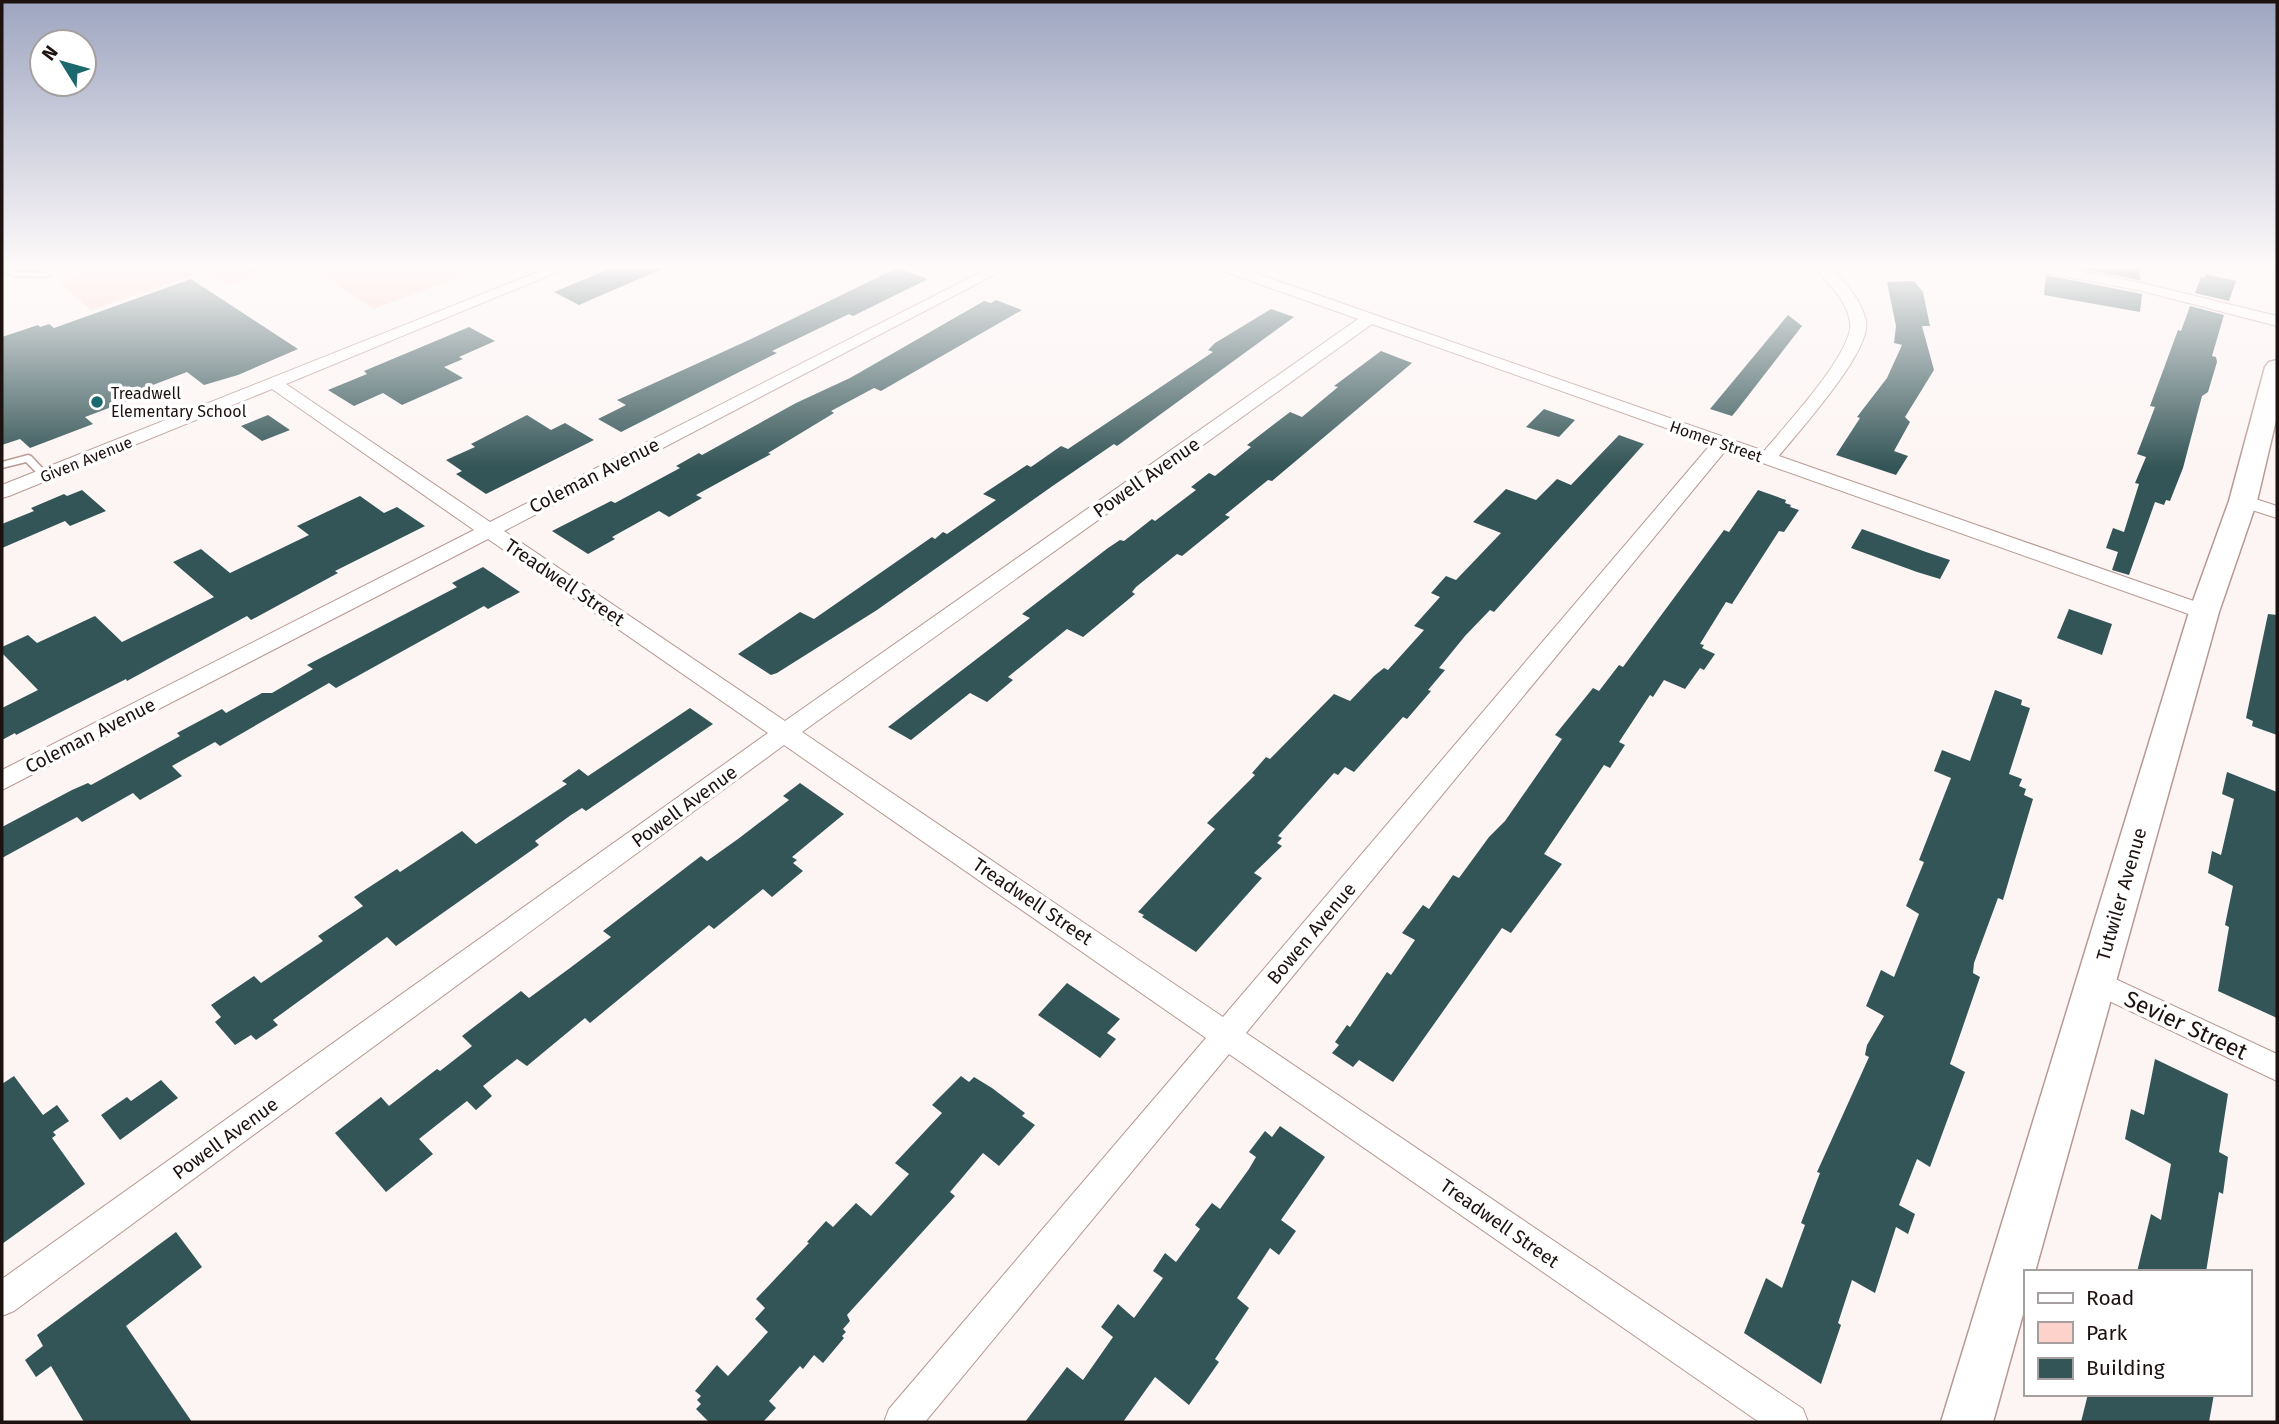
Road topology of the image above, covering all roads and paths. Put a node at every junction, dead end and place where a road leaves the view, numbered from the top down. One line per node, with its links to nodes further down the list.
1 (395, 334): 7 (street, Given Avenue)
2 (870, 334): 14 (street, Coleman Avenue)
3 (1347, 334): 16 (street, Powell Avenue)
4 (1416, 334): 8 (street, Homer Street)
5 (1856, 334): 9 (street)
6 (2277, 367): 13 (street, Tutwiler Avenue)
7 (274, 383): 11 (street, Given Avenue); 14 (street, Treadwell Street)
8 (1721, 444): 9 (street, Homer Street); 19 (street, Bowen Avenue)
9 (1767, 459): 15 (street, Homer Street)
10 (2, 465): 11 (lane)
11 (44, 475): 12 (street, Given Avenue)
12 (2, 492)
13 (2260, 506): 15 (street, Tutwiler Avenue)
14 (488, 529): 16 (street, Treadwell Street); 17 (street, Coleman Avenue)
15 (2204, 612): 18 (street, Tutwiler Avenue)
16 (786, 732): 19 (street, Treadwell Street); 21 (street, Powell Avenue)
17 (2, 781)
18 (2095, 982): 20 (street, Sevier Street); 24 (street, Tutwiler Avenue)
19 (1227, 1034): 22 (street, Bowen Avenue); 23 (street, Treadwell Street)
20 (2277, 1068)
21 (2, 1299)
22 (902, 1422)
23 (1790, 1422)
24 (1966, 1422)

